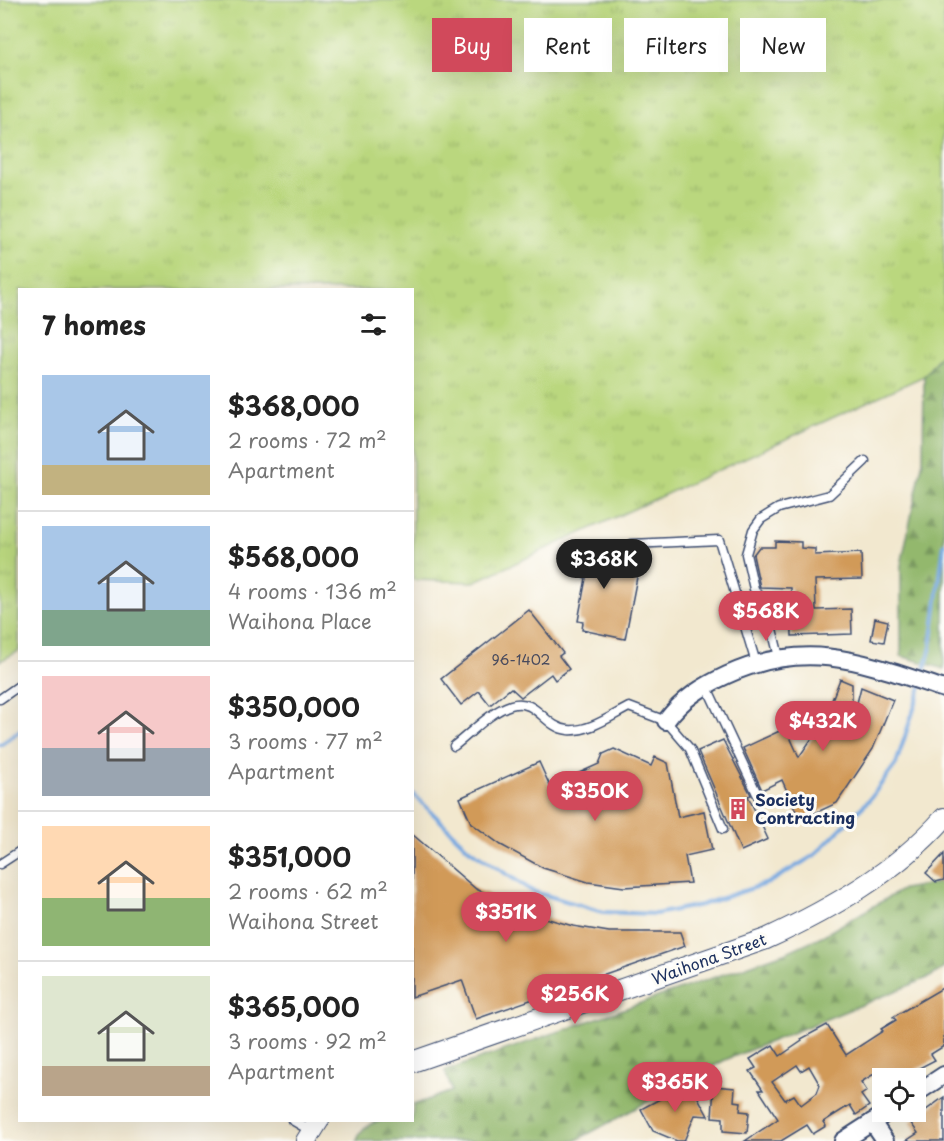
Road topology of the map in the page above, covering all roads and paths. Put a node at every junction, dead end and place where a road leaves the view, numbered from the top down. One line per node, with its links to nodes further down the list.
1 (865, 461): 3 (lane)
2 (628, 566): 4 (lane)
3 (779, 657): 4 (street); 7 (street)
4 (756, 663): 5 (street)
5 (706, 685): 9 (street); 11 (lane)
6 (18, 686): 8 (lane)
7 (944, 689)
8 (0, 699)
9 (666, 721): 10 (lane); 13 (lane)
10 (454, 746)
11 (759, 798)
12 (944, 818): 16 (street, Waihona Street)
13 (723, 829)
14 (18, 852): 15 (lane)
15 (0, 864)
16 (414, 1061)
17 (944, 1075): 18 (street)
18 (926, 1087)
19 (296, 1122): 21 (lane)
20 (872, 1122): 22 (street); 23 (street)
21 (312, 1131)
22 (843, 1141)
23 (885, 1141)

